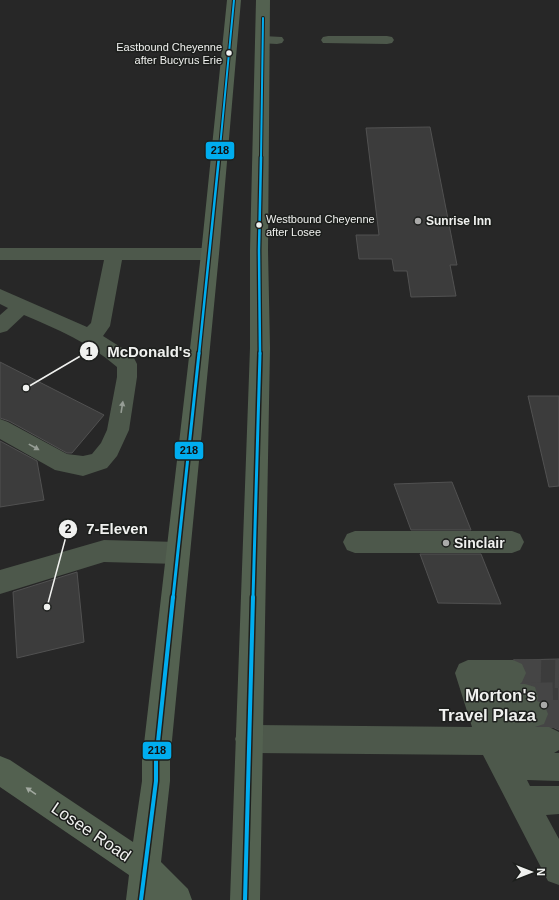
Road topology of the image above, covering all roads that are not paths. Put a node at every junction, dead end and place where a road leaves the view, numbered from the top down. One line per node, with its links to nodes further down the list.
1 (234, 0): 7 (main road)
2 (263, 0): 20 (main road)
3 (328, 40): 4 (lane)
4 (387, 40)
5 (0, 254): 6 (lane)
6 (114, 254): 7 (lane); 11 (lane)
7 (210, 254): 15 (main road)
8 (0, 296): 9 (lane)
9 (22, 306): 10 (lane); 11 (lane)
10 (0, 326)
11 (89, 337): 12 (lane, one-way to 11)
12 (0, 428)
13 (355, 542): 14 (lane)
14 (512, 542)
15 (178, 553): 16 (lane); 28 (main road)
16 (0, 582)
17 (513, 673): 18 (lane)
18 (479, 705): 19 (lane); 22 (lane)
19 (530, 705)
20 (249, 739): 22 (lane); 32 (main road)
21 (548, 741): 22 (lane)
22 (498, 753): 23 (lane); 26 (lane)
23 (559, 767)
24 (0, 770): 28 (main road, Losee Road, one-way to 24)
25 (559, 800): 26 (lane)
26 (523, 801): 27 (lane)
27 (551, 840): 29 (lane)
28 (145, 868): 30 (main road); 31 (main road, Losee Road)
29 (559, 870)
30 (142, 900)
31 (177, 900)
32 (245, 900)

